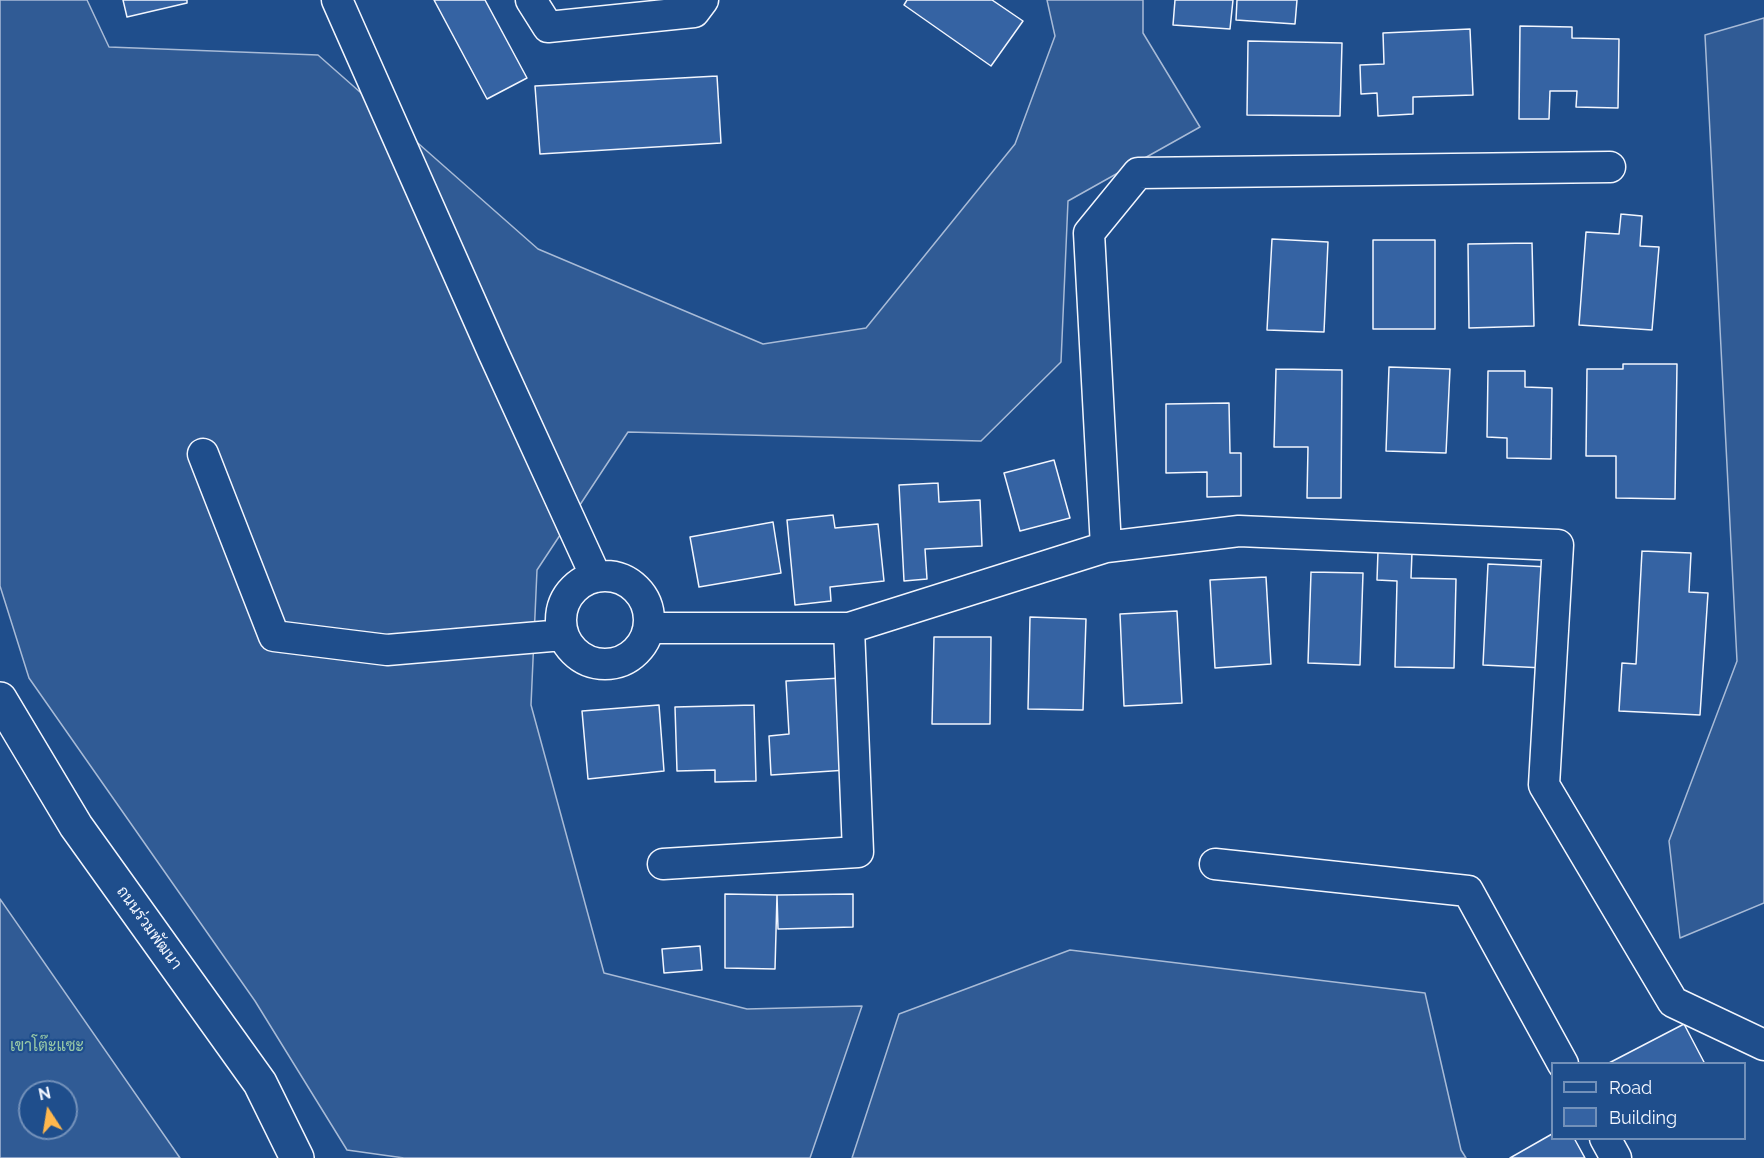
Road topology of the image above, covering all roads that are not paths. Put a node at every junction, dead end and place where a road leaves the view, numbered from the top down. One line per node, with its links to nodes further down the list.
1 (337, 0): 8 (street)
2 (531, 0): 4 (street)
3 (703, 0): 4 (street)
4 (587, 12)
5 (1610, 167): 7 (street)
6 (203, 454): 11 (street)
7 (1106, 547): 10 (street); 15 (street)
8 (596, 577): 9 (street); 11 (street)
9 (649, 628): 10 (street); 11 (street)
10 (849, 628): 13 (street)
11 (563, 635)
12 (0, 699): 18 (street, ถนนร่วมพัฒนา)
13 (663, 864)
14 (1215, 864): 16 (street)
15 (1764, 1045)
16 (1562, 1062)
17 (1606, 1140): 19 (street)
18 (297, 1158)
19 (1616, 1158)

